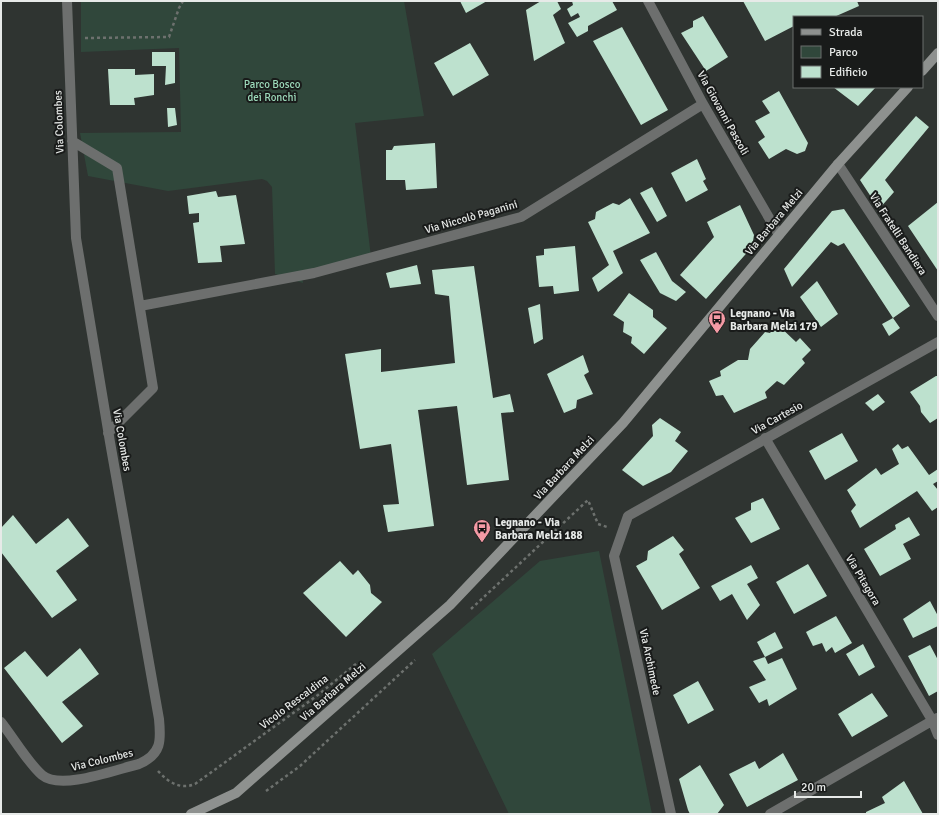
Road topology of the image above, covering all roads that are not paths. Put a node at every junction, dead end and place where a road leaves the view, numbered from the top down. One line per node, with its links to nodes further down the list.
1 (67, 1): 7 (street, Via Colombes)
2 (648, 1): 6 (street, Via Giovanni Pascoli)
3 (938, 53): 4 (street)
4 (923, 70)
5 (907, 88): 8 (street, Via Barbara Melzi)
6 (703, 104): 9 (street, Via Giovanni Pascoli); 10 (street, Via Niccolò Paganini)
7 (72, 141): 10 (street); 13 (street, Via Colombes)
8 (838, 164): 9 (street, Via Barbara Melzi); 11 (street, Via Fratelli Bandiera)
9 (779, 235): 19 (street, Via Barbara Melzi)
10 (140, 306): 13 (street)
11 (938, 316)
12 (938, 342): 14 (street, Via Cartesio)
13 (108, 433): 17 (street, Via Colombes)
14 (765, 438): 15 (street, Via Cartesio); 16 (street, Via Pitagora)
15 (628, 516): 20 (street, Via Archimede)
16 (935, 719): 18 (street, Via Pitagora); 21 (street)
17 (1, 722)
18 (938, 735)
19 (191, 814)
20 (671, 814)
21 (770, 814)

